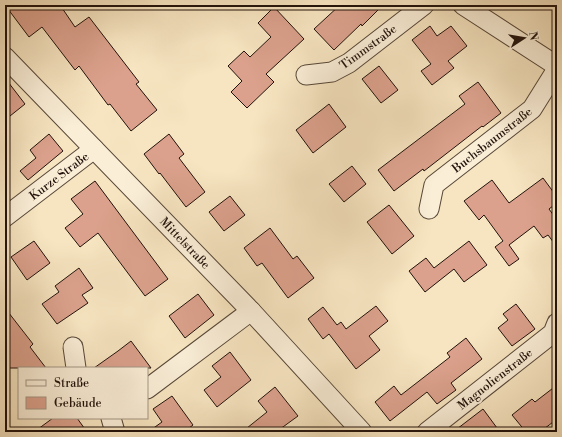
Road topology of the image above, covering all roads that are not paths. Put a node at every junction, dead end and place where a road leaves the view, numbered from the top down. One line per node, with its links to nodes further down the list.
1 (424, 5): 5 (street, Timmstraße)
2 (463, 5): 4 (street)
3 (5, 57): 6 (street, Mittelstraße)
4 (557, 67): 7 (street, Buchsbaumstraße)
5 (306, 75)
6 (94, 150): 8 (street, Kurze Straße); 9 (street, Mittelstraße)
7 (429, 209)
8 (5, 218)
9 (251, 311): 13 (street); 16 (street, Mittelstraße)
10 (557, 323): 17 (street, Magnolienstraße)
11 (73, 347): 12 (street)
12 (76, 367)
13 (148, 388)
14 (111, 419): 15 (street)
15 (115, 432)
16 (362, 432)
17 (427, 432)

